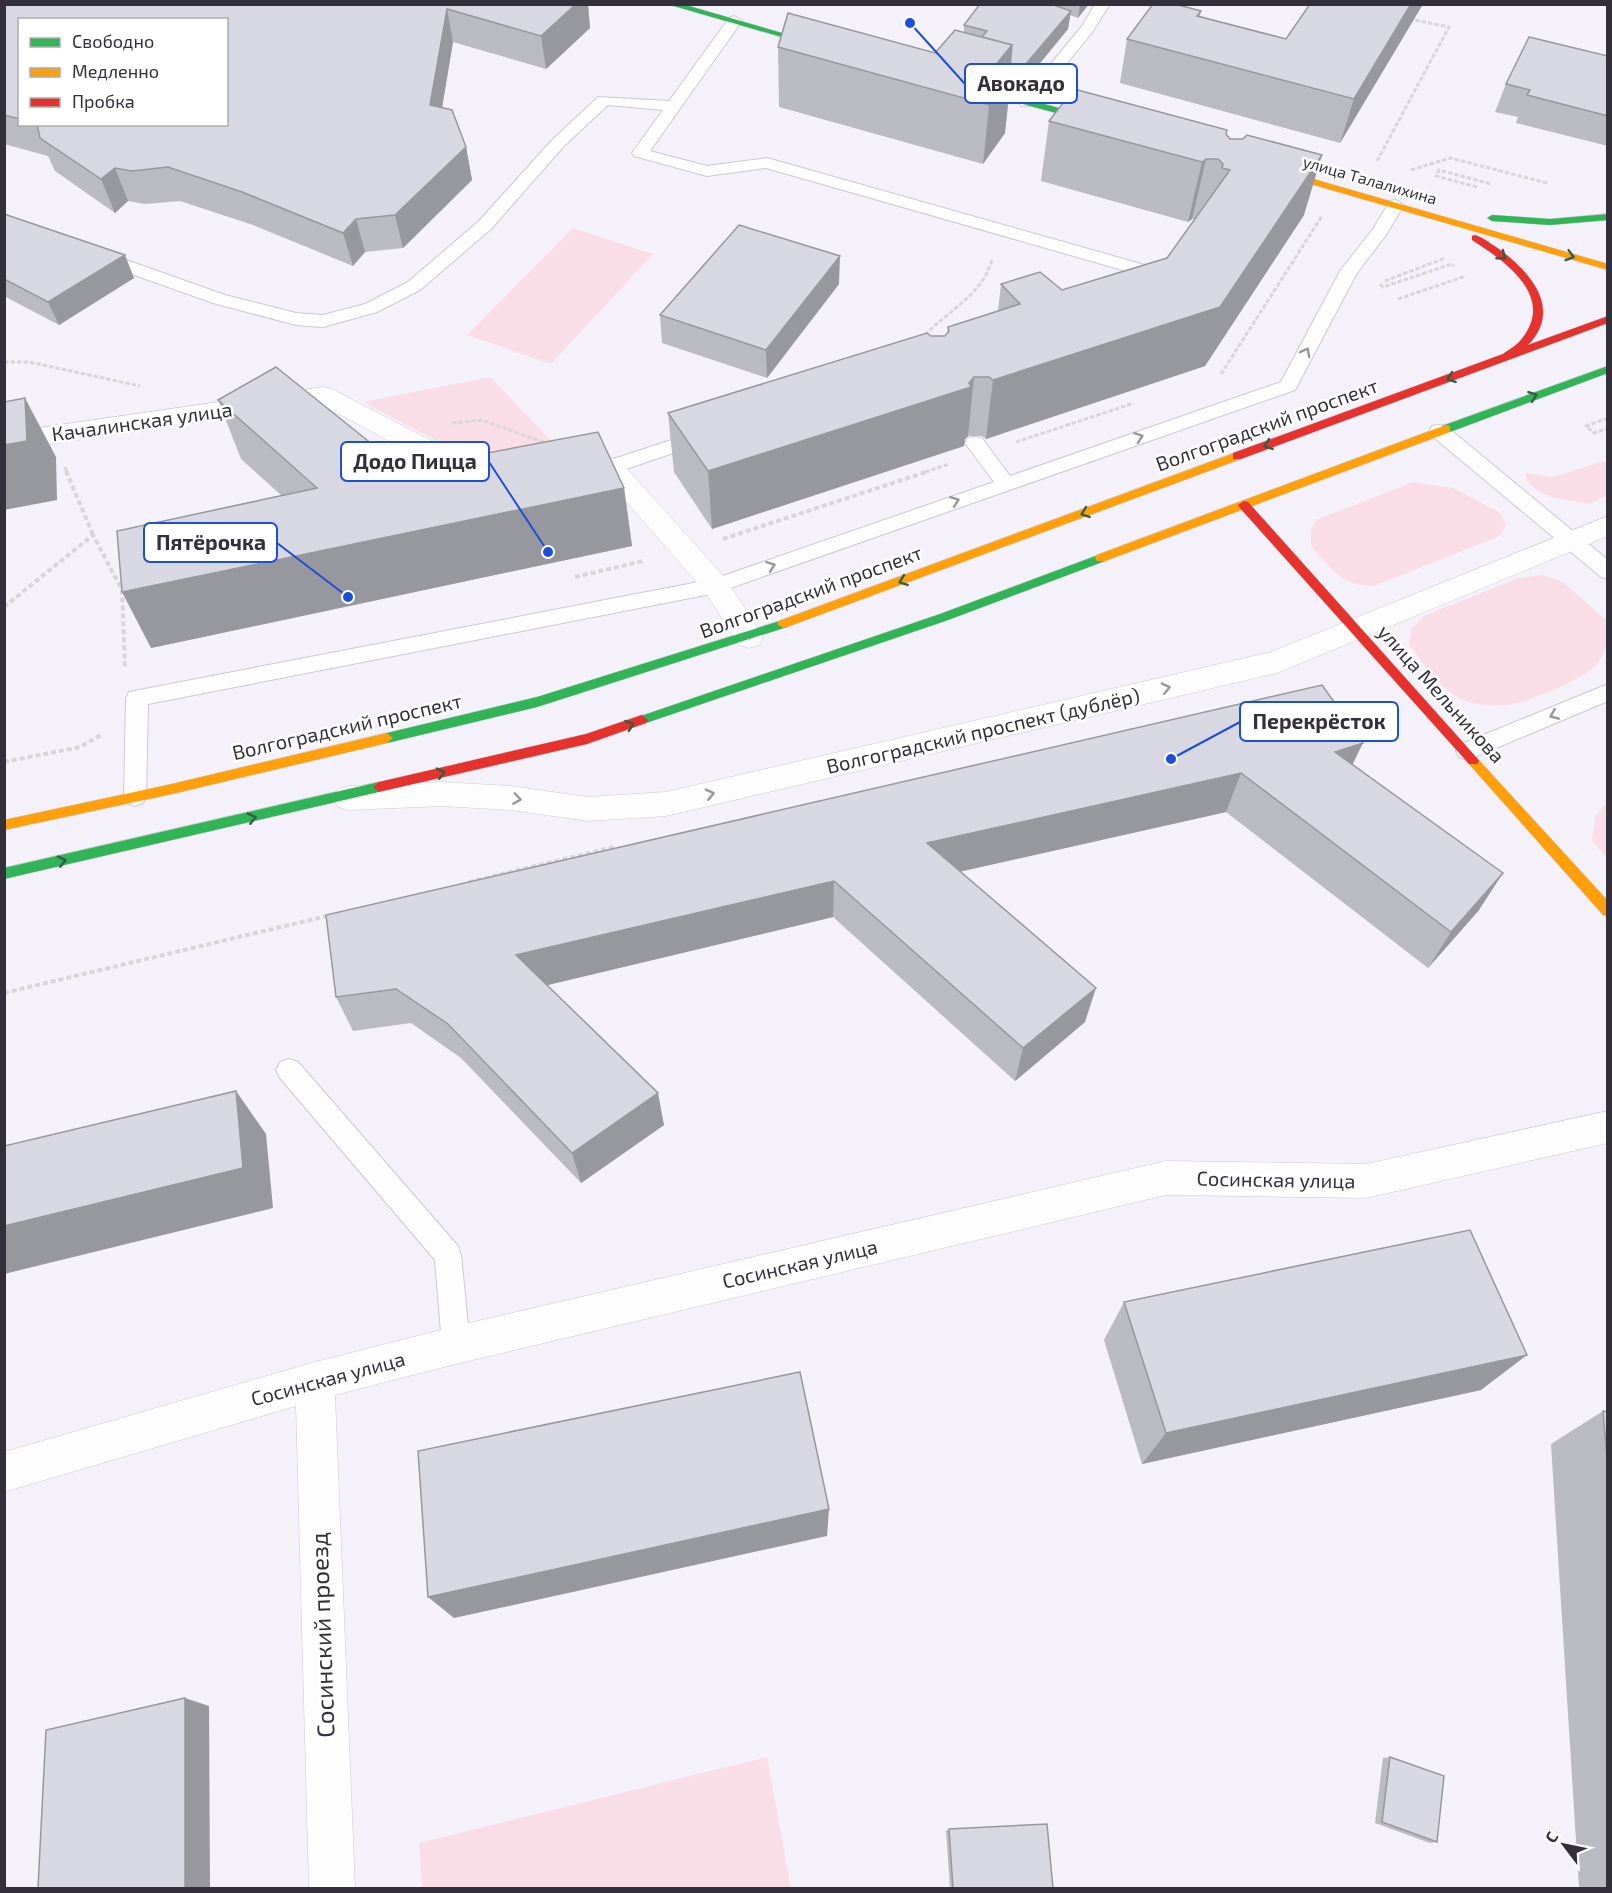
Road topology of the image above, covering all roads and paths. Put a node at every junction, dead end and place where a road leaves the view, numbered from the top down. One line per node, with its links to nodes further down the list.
1 (671, 4): 4 (main road)
2 (1103, 4): 7 (lane)
3 (1404, 17): 10 (path)
4 (734, 21): 5 (main road); 8 (lane)
5 (833, 49)
6 (955, 83): 7 (main road)
7 (1027, 103): 9 (main road)
8 (674, 106): 18 (lane); 19 (lane)
9 (1118, 127)
10 (1377, 161)
11 (1255, 165): 14 (main road, улица Талалихина)
12 (1411, 170): 13 (path)
13 (1547, 183)
14 (1405, 208): 16 (main road, улица Талалихина); 17 (main road); 46 (lane, one-way to 14)
15 (1322, 216): 31 (path)
16 (1434, 216): 22 (main road, улица Талалихина, one-way to 22); 28 (main road, one-way to 28)
17 (1608, 217)
18 (984, 225): 23 (lane); 27 (path)
19 (84, 252)
20 (1437, 253): 25 (path)
21 (1173, 259): 23 (lane)
22 (1608, 267)
23 (1160, 275): 24 (lane)
24 (1126, 287)
25 (1398, 299)
26 (1608, 319): 28 (main road, Волгоградский проспект)
27 (921, 340)
28 (1506, 357): 57 (main road, Волгоградский проспект, one-way to 57)
29 (4, 362): 32 (path)
30 (1608, 369): 38 (main road, one-way to 30)
31 (1212, 377)
32 (143, 387)
33 (1143, 400): 42 (path)
34 (1608, 418): 36 (path)
35 (386, 428): 39 (street, Качалинская улица); 41 (path); 45 (street, Качалинская улица)
36 (1608, 428)
37 (715, 431): 43 (lane)
38 (1439, 431): 47 (main road); 50 (lane)
39 (52, 435): 40 (street, Качалинская улица); 49 (path)
40 (4, 442)
41 (547, 444)
42 (979, 448): 46 (lane); 51 (path)
43 (611, 467): 44 (street); 51 (street)
44 (553, 476)
45 (518, 482)
46 (1005, 483): 54 (lane, one-way to 46)
47 (1244, 505): 56 (main road, улица Мельникова); 64 (main road, one-way to 47)
48 (1608, 525): 50 (street, Волгоградский проспект (дублёр))
49 (93, 535): 55 (path); 58 (path)
50 (1572, 541): 52 (lane); 56 (street, Волгоградский проспект (дублёр))
51 (686, 551): 53 (path); 54 (street)
52 (1608, 572)
53 (569, 578)
54 (716, 586): 57 (street); 63 (lane)
55 (4, 607)
56 (1358, 630): 61 (main road, улица Мельникова); 64 (street, Волгоградский проспект (дублёр), one-way to 56)
57 (749, 637): 63 (main road, Волгоградский проспект)
58 (125, 669)
59 (1608, 692): 61 (lane, one-way to 61)
60 (108, 730): 62 (path)
61 (1467, 752): 67 (main road, улица Мельникова)
62 (4, 762)
63 (135, 797): 65 (main road, Волгоградский проспект)
64 (333, 799): 66 (main road, one-way to 64)
65 (4, 825)
66 (4, 874)
67 (1608, 910)
68 (289, 1070): 70 (lane)
69 (1608, 1127): 70 (street, Сосинская улица)
70 (456, 1345): 71 (street, Сосинская улица)
71 (315, 1381): 72 (street, Сосинская улица); 73 (street, Сосинский проезд)
72 (4, 1472)
73 (332, 1888)

